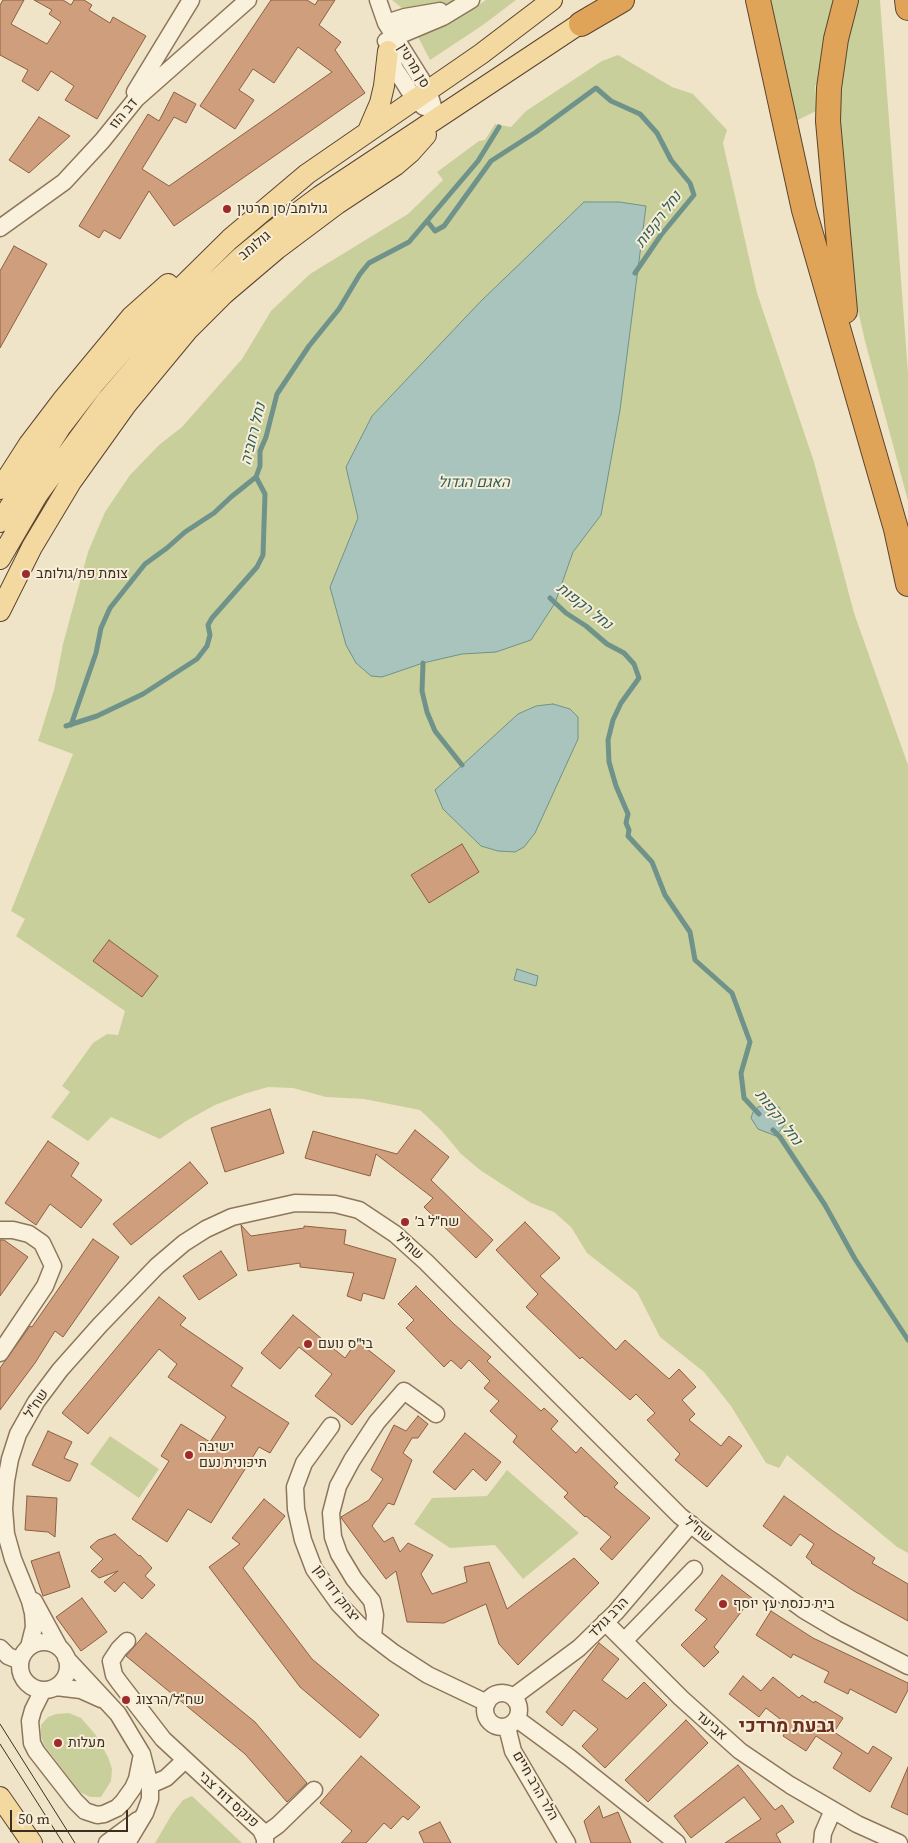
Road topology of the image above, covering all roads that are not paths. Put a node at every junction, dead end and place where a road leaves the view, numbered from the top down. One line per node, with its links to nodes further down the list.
1 (191, 0): 16 (street)
2 (248, 0): 16 (street, דב הוז)
3 (378, 0): 12 (street, סן מרטין)
4 (552, 0): 15 (main road, גולומב)
5 (614, 0): 13 (main road, גולומב)
6 (622, 0): 13 (highway)
7 (758, 0): 21 (highway)
8 (846, 0): 21 (highway)
9 (907, 0): 11 (highway)
10 (469, 2): 12 (street); 14 (street)
11 (908, 8)
12 (386, 23): 14 (street, סן מרטין)
13 (582, 24): 17 (main road, גולומב)
14 (390, 43): 15 (street, סן מרטין); 18 (main road)
15 (421, 95): 17 (street, סן מרטין); 18 (main road, גולומב)
16 (121, 116): 19 (street, דב הוז)
17 (437, 119): 24 (main road, גולומב); 26 (main road)
18 (368, 131): 20 (main road, גולומב)
19 (0, 228)
20 (230, 239): 22 (main road); 23 (main road, גולומב)
21 (854, 381): 25 (highway)
22 (0, 489)
23 (0, 522)
24 (0, 559)
25 (908, 584)
26 (0, 611)
27 (0, 1230): 28 (street)
28 (0, 1353)
29 (436, 1414): 35 (street)
30 (331, 1426): 35 (street, יצחק דוד מן)
31 (691, 1524): 33 (street, שח"ל); 34 (street, הרב גולד); 41 (street, שח"ל)
32 (694, 1569): 37 (street)
33 (24, 1584): 39 (street, שח"ל); 40 (street, שח"ל)
34 (605, 1622): 37 (street, אביעד); 43 (street, הרב גולד)
35 (373, 1638): 44 (street, יצחק דוד מן)
36 (127, 1641): 48 (street, פנקס דוד צבי)
37 (624, 1641): 52 (street, אביעד)
38 (0, 1648): 40 (street)
39 (63, 1653): 40 (street); 42 (street); 45 (street, שח"ל)
40 (25, 1654): 42 (street)
41 (908, 1666)
42 (49, 1688): 45 (street, שח"ל); 47 (street)
43 (513, 1697): 44 (street); 46 (street)
44 (487, 1702): 46 (street)
45 (109, 1704): 47 (street, שח"ל)
46 (512, 1723): 59 (street, הלר הרב חיים); 60 (street)
47 (142, 1754): 49 (street, שח"ל)
48 (184, 1761): 49 (street); 55 (street, פנקס דוד צבי)
49 (150, 1785): 53 (street, שח"ל)
50 (314, 1790): 55 (street)
51 (0, 1797): 56 (main road)
52 (833, 1810): 54 (street, אביעד); 61 (street)
53 (145, 1814): 57 (street); 58 (street, שח"ל)
54 (871, 1838): 62 (street, אביעד)
55 (264, 1839)
56 (32, 1843)
57 (107, 1843)
58 (127, 1843)
59 (567, 1843)
60 (677, 1843)
61 (822, 1843)
62 (899, 1843)

